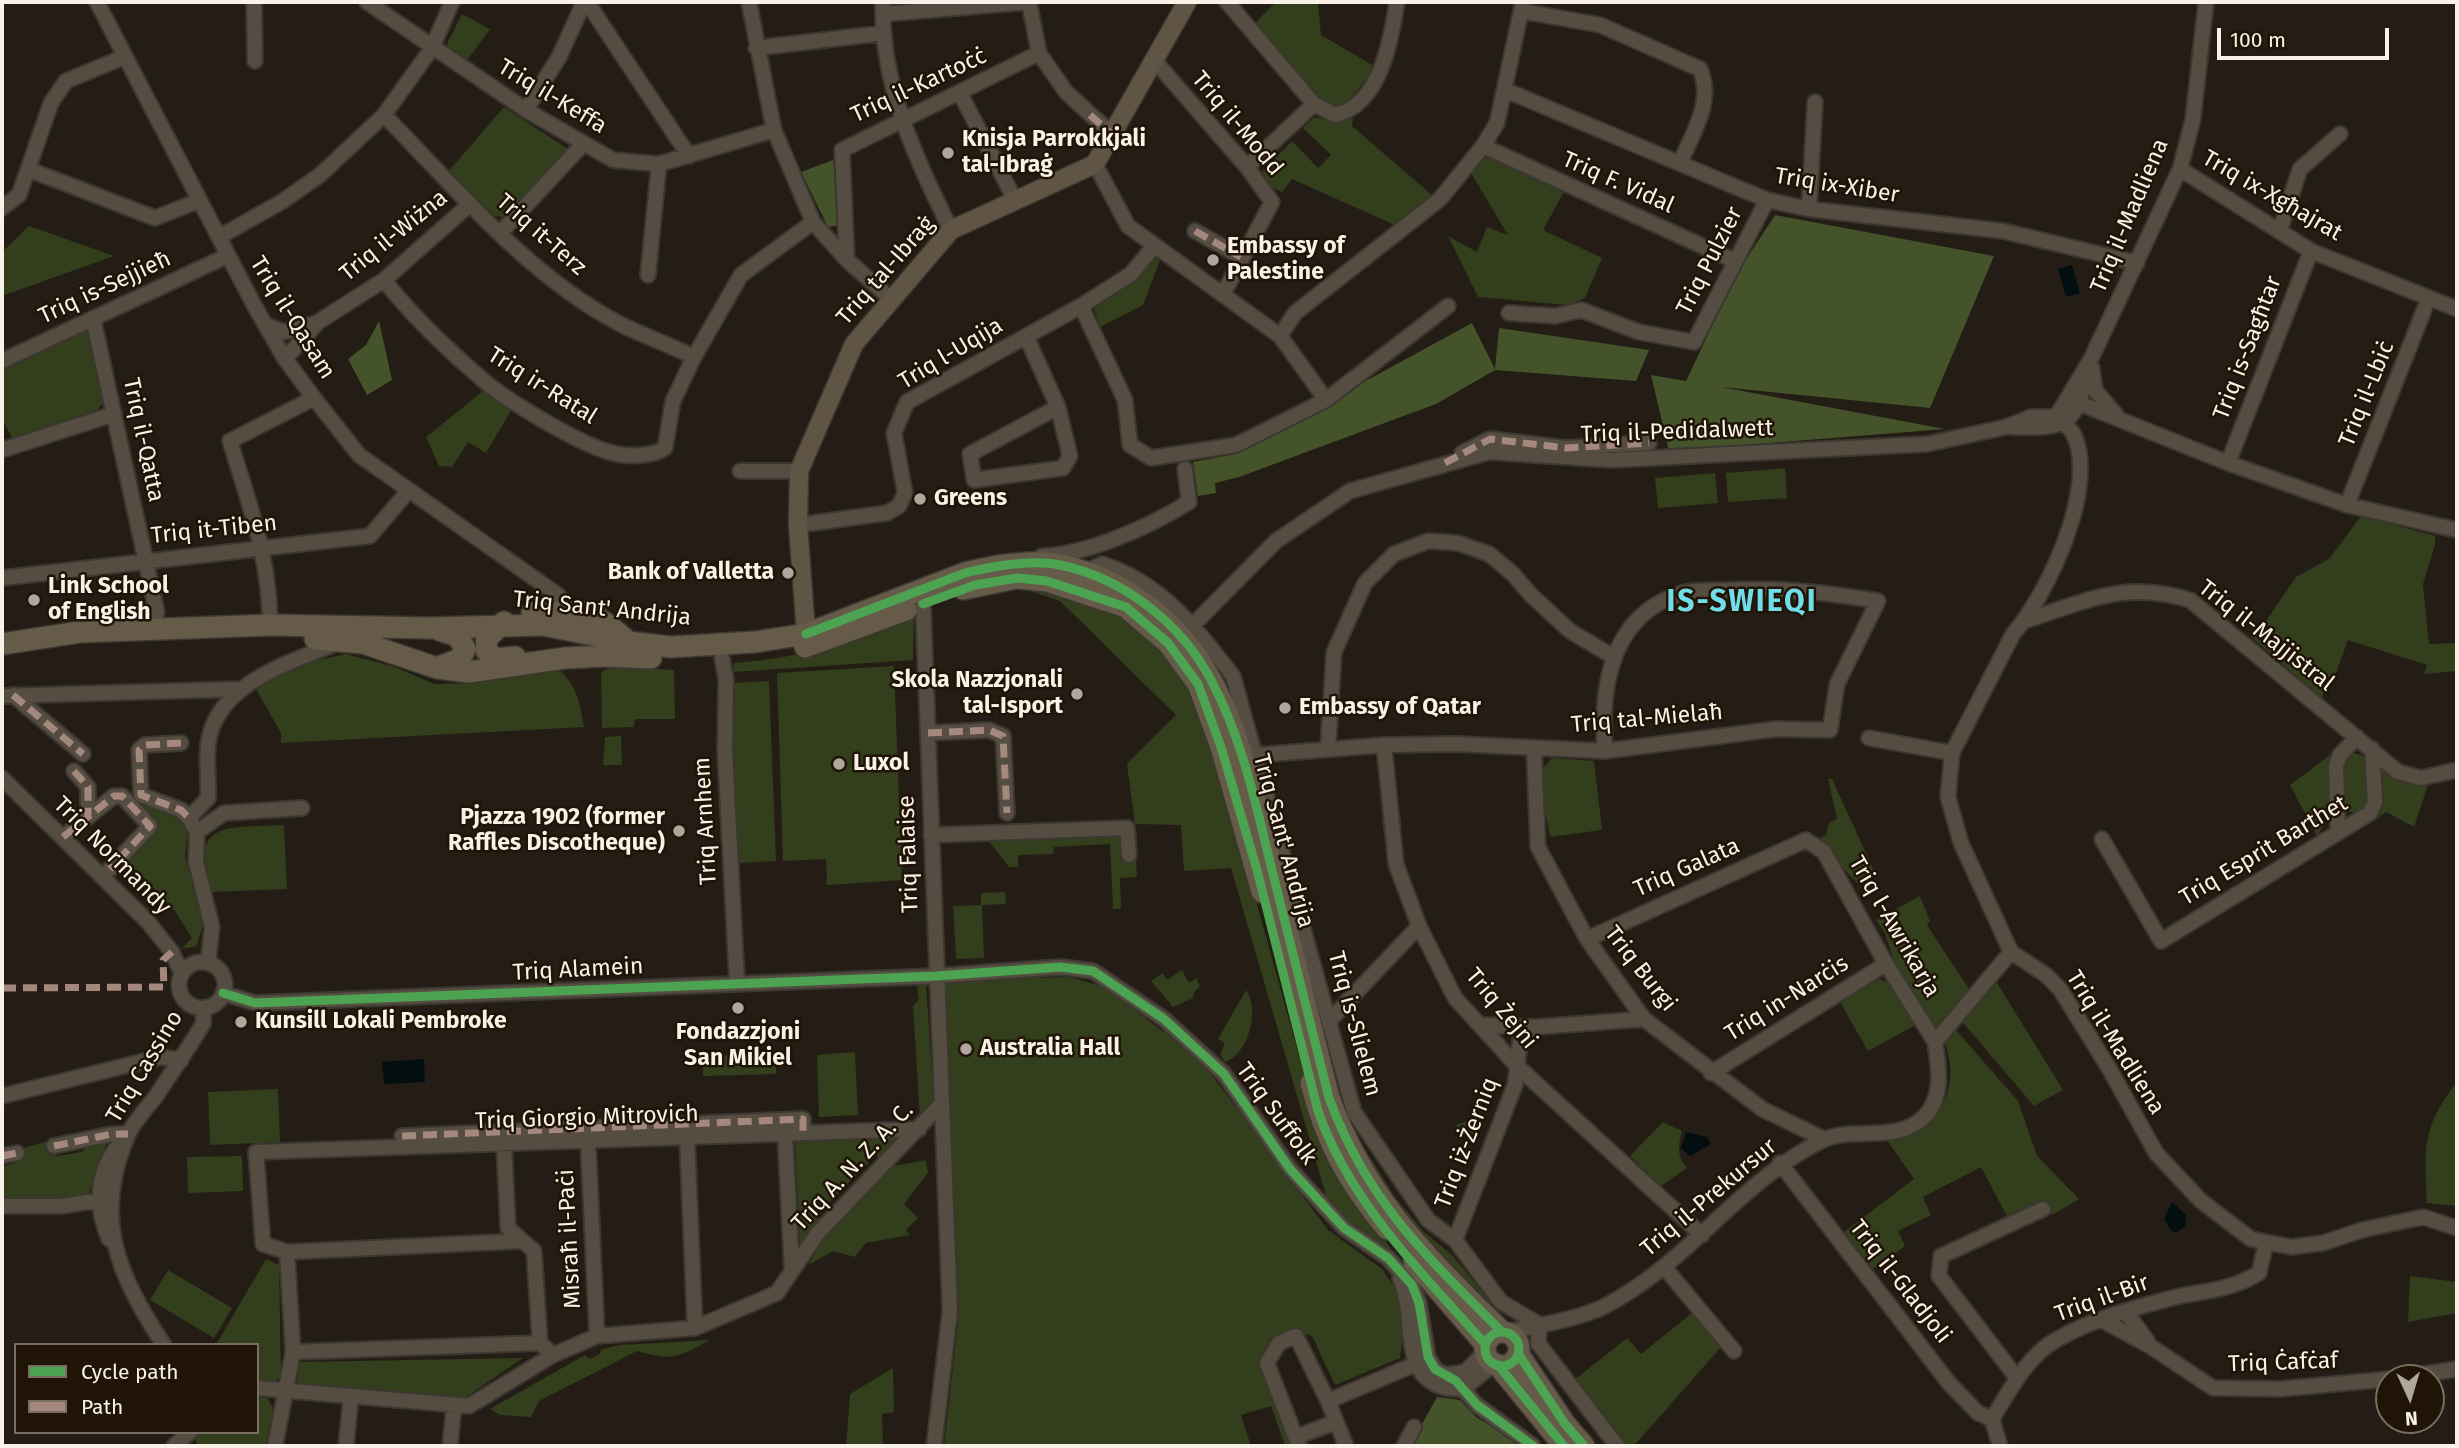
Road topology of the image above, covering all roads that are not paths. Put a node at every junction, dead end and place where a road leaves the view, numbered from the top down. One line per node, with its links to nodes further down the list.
1 (97, 2): 18 (street, Triq il-Qasam)
2 (254, 2): 20 (street)
3 (367, 2): 15 (street, Triq il-Keffa)
4 (452, 2): 15 (street)
5 (585, 2): 25 (street); 33 (street)
6 (749, 2): 16 (street)
7 (1029, 2): 13 (street); 17 (street)
8 (1187, 2): 19 (main road)
9 (1227, 2): 24 (street)
10 (1397, 2): 24 (street)
11 (2206, 2): 38 (street, Triq il-Madliena)
12 (1522, 6): 21 (street); 34 (street)
13 (883, 8): 14 (street)
14 (884, 33): 16 (street); 27 (street)
15 (432, 48): 25 (street, Triq il-Keffa); 26 (street)
16 (756, 48): 28 (street)
17 (1039, 53): 22 (street, Triq il-Kartoċċ); 30 (street)
18 (124, 57): 39 (street); 41 (street, Triq il-Qasam)
19 (1154, 60): 30 (main road); 37 (street, Triq il-Modd)
20 (255, 61)
21 (1505, 90): 32 (street); 34 (street, Triq ix-Xiber)
22 (960, 93): 27 (street, Triq il-Kartoċċ); 40 (street)
23 (1815, 102): 45 (street)
24 (1314, 104): 37 (street)
25 (526, 110): 31 (street, Triq il-Keffa)
26 (384, 115): 43 (street, Triq it-Terz); 51 (street)
27 (902, 122): 47 (street); 56 (street, Triq il-Kartoċċ)
28 (774, 130): 33 (street, Triq il-Keffa); 46 (street)
29 (2340, 134): 48 (street)
30 (1113, 135): 36 (main road)
31 (582, 145): 35 (street, Triq il-Keffa); 50 (street)
32 (1483, 146): 57 (street, Triq F. Vidal); 72 (street)
33 (690, 156): 35 (street, Triq il-Keffa)
34 (1680, 163): 42 (street, Triq ix-Xiber)
35 (659, 164): 59 (street)
36 (1095, 164): 40 (main road, Triq tal-Ibraġ); 52 (street)
37 (1247, 167): 55 (street, Triq il-Modd)
38 (2180, 169): 48 (street, Triq ix-Xgħajrat); 58 (street, Triq il-Madliena)
39 (30, 170): 41 (street); 44 (street)
40 (1015, 200): 47 (main road, Triq tal-Ibraġ)
41 (198, 201): 51 (street, Triq il-Qasam)
42 (1767, 201): 45 (street, Triq ix-Xiber); 57 (street, Triq Pulzier)
43 (470, 204): 50 (street, Triq it-Terz); 60 (street, Triq il-Wiżna)
44 (2, 208)
45 (1809, 209): 58 (street, Triq ix-Xiber)
46 (813, 222): 56 (street); 73 (street)
47 (951, 230): 62 (main road, Triq tal-Ibraġ)
48 (2280, 230): 53 (street, Triq ix-Xgħajrat)
49 (1195, 231): 55 (street)
50 (501, 232): 73 (street, Triq it-Terz)
51 (219, 237): 54 (street, Triq il-Qasam)
52 (1154, 246): 61 (street); 64 (street, Triq l-Uqija)
53 (2311, 251): 63 (street, Triq ix-Xgħajrat); 88 (street, Triq is-Sagħtar)
54 (228, 256): 68 (street, Triq is-Sejjieħ); 70 (street, Triq il-Qasam)
55 (1241, 257): 61 (street, Triq il-Modd)
56 (847, 260): 62 (street)
57 (1735, 261): 67 (street, Triq Pulzier)
58 (2137, 263): 75 (street, Triq il-Madliena)
59 (648, 275)
60 (384, 280): 69 (street, Triq il-Wiżna); 73 (street, Triq ir-Ratal)
61 (1223, 294): 72 (street)
62 (890, 298): 91 (main road, Triq tal-Ibraġ)
63 (2428, 300): 66 (street, Triq ix-Xgħajrat); 93 (street, Triq il-Lbiċ)
64 (1081, 306): 71 (street, Triq l-Uqija); 80 (street)
65 (1448, 306): 80 (street)
66 (2457, 309)
67 (1509, 313)
68 (93, 318): 76 (street, Triq is-Sejjieħ); 82 (street, Triq il-Qatta)
69 (318, 322): 70 (street); 74 (street, Triq il-Wiżna)
70 (266, 325): 74 (street, Triq il-Qasam)
71 (1026, 336): 81 (street); 94 (street, Triq l-Uqija)
72 (1280, 336): 80 (street)
73 (694, 357)
74 (285, 359): 78 (street, Triq il-Qasam)
75 (2091, 359): 77 (street, Triq il-Madliena); 79 (street)
76 (2, 360)
77 (2077, 396): 79 (street); 83 (street); 84 (street, Triq il-Madliena)
78 (314, 398): 92 (street, Triq il-Qasam); 97 (street)
79 (2102, 398): 83 (street)
80 (1326, 400)
81 (1058, 407): 81 (street)
82 (114, 414): 86 (street); 98 (street, Triq il-Qatta)
83 (2117, 416): 88 (street)
84 (2058, 423): 87 (street, Triq il-Pedidalwett); 106 (street)
85 (1649, 443): 87 (street)
86 (3, 445)
87 (1445, 463): 108 (street, Triq il-Pedidalwett)
88 (2228, 463): 93 (street)
89 (1185, 469): 96 (street)
90 (740, 471): 91 (street)
91 (799, 471): 94 (main road, Triq tal-Ibraġ)
92 (409, 490): 97 (street, Triq it-Tiben); 103 (street, Triq il-Qasam)
93 (2347, 505): 95 (street)
94 (798, 525): 110 (main road, Triq tal-Ibraġ)
95 (2457, 530)
96 (1090, 545): 99 (street); 100 (street)
97 (263, 548): 98 (street, Triq it-Tiben); 107 (street)
98 (146, 560): 101 (street, Triq it-Tiben); 104 (street, Triq il-Qatta)
99 (992, 566): 100 (highway, Triq Sant' Andrija); 110 (highway, Triq Sant' Andrija)
100 (1094, 568): 108 (street, Triq is-Slielem); 199 (highway, Triq Sant' Andrija)
101 (2, 578)
102 (923, 604): 116 (highway, Triq Sant' Andrija); 120 (street, Triq Falaise); 199 (highway, Triq Sant' Andrija)
103 (570, 610): 105 (highway); 113 (highway)
104 (157, 613)
105 (507, 619): 109 (highway); 113 (highway, Triq Sant' Andrija); 113 (highway)
106 (2024, 621): 121 (street, Triq il-Majjistral); 129 (street)
107 (270, 625): 109 (highway); 112 (highway)
108 (1193, 625): 131 (street, Triq is-Slielem)
109 (423, 627): 117 (highway)
110 (806, 634): 113 (highway, Triq Sant' Andrija)
111 (342, 641): 114 (highway, Triq Sant' Andrija); 117 (highway, Triq Sant' Andrija); 118 (street)
112 (2, 644)
113 (628, 650): 116 (highway, Triq Sant' Andrija); 117 (highway, Triq Sant' Andrija)
114 (2, 655)
115 (1612, 656): 125 (street); 128 (street); 128 (street, Triq tal-Mielaħ)
116 (722, 658): 154 (street, Triq Arnhem)
117 (437, 668)
118 (240, 689): 119 (street); 138 (street)
119 (7, 695): 130 (street)
120 (928, 733): 136 (street); 141 (street, Triq Falaise)
121 (2357, 737): 127 (street, Triq il-Majjistral); 140 (street)
122 (1869, 738): 129 (street)
123 (181, 743): 138 (street)
124 (1384, 745): 125 (street, Triq tal-Mielaħ); 126 (street, Triq tal-Mielaħ); 147 (street, Triq Żejni)
125 (1328, 748): 131 (street, Triq tal-Mielaħ)
126 (1534, 749): 128 (street, Triq tal-Mielaħ); 148 (street, Triq Burgi)
127 (2372, 749): 132 (street, Triq il-Majjistral); 140 (street, Triq Esprit Barthet)
128 (1605, 751)
129 (1952, 753): 149 (street)
130 (83, 754)
131 (1257, 755): 158 (street, Triq is-Slielem)
132 (2457, 770)
133 (74, 771): 137 (street)
134 (2, 778): 142 (street, Triq Normandy)
135 (302, 808): 139 (street)
136 (1007, 813)
137 (88, 817): 142 (street); 146 (street)
138 (188, 818): 139 (street)
139 (197, 832): 150 (street)
140 (2338, 832): 143 (street, Triq Esprit Barthet)
141 (931, 835): 145 (street); 153 (street, Triq Falaise)
142 (63, 837): 152 (street, Triq Normandy)
143 (2102, 839)
144 (1806, 840): 148 (street, Triq Galata); 151 (street, Triq l-Awrikarja)
145 (1129, 855)
146 (110, 869)
147 (1419, 926): 158 (street); 159 (street, Triq Żejni)
148 (1587, 939): 157 (street, Triq Burgi)
149 (2011, 952): 161 (street); 187 (street, Triq il-Madliena)
150 (208, 963): 152 (street); 155 (street)
151 (1886, 964): 161 (street, Triq l-Awrikarja); 164 (street, Triq in-Narċis)
152 (181, 972): 156 (street)
153 (936, 976): 154 (street, Triq Alamein); 166 (street, Triq Falaise); 204 (street, Triq Suffolk)
154 (737, 983): 155 (street, Triq Alamein)
155 (223, 993): 156 (street)
156 (204, 1008): 162 (street, Triq Cassino)
157 (1644, 1019): 160 (street); 164 (street, Triq Burgi)
158 (1331, 1020): 185 (street, Triq is-Slielem)
159 (1480, 1025): 160 (street); 163 (street, Triq Żejni)
160 (1536, 1027): 163 (street, Triq iż-Żerniq)
161 (1935, 1042): 173 (street, Triq il-Prekursur)
162 (181, 1060): 165 (street); 169 (street, Triq Cassino)
163 (1518, 1067): 184 (street, Triq Żejni); 185 (street, Triq iż-Żerniq)
164 (1711, 1073): 173 (street, Triq Burgi)
165 (2, 1097)
166 (942, 1103): 167 (street, Triq A. N. Z. A. C.); 221 (street, Triq Falaise)
167 (919, 1129): 168 (street, Triq Giorgio Mitrovich); 190 (street, Triq A. N. Z. A. C.)
168 (803, 1133): 170 (street, Triq Giorgio Mitrovich); 171 (street)
169 (128, 1134): 176 (street); 180 (street, Triq Cassino)
170 (785, 1134): 172 (street, Triq Giorgio Mitrovich); 190 (street)
171 (401, 1136)
172 (687, 1137): 174 (street, Triq Giorgio Mitrovich); 194 (street)
173 (1824, 1139): 179 (street, Triq il-Prekursur)
174 (588, 1141): 175 (street, Triq Giorgio Mitrovich); 195 (street, Misraħ il-Paċi)
175 (504, 1144): 186 (street, Misraħ il-Paċi); 188 (street, Triq Giorgio Mitrovich)
176 (54, 1146)
177 (17, 1153): 178 (street)
178 (2, 1156)
179 (1780, 1163): 184 (street, Triq il-Prekursur); 214 (street, Triq il-Gladjoli)
180 (105, 1199): 181 (street); 196 (street)
181 (2, 1206)
182 (2043, 1209): 206 (street)
183 (2457, 1228): 187 (street, Triq il-Madliena)
184 (1702, 1235): 189 (street, Triq il-Prekursur)
185 (1455, 1240): 193 (street, Triq is-Slielem)
186 (522, 1241): 188 (street); 197 (street, Misraħ il-Paċi)
187 (2266, 1243): 191 (street, Triq il-Bir)
188 (287, 1252): 201 (street)
189 (1665, 1268): 193 (street, Triq il-Prekursur); 200 (street)
190 (792, 1271): 194 (street, Triq A. N. Z. A. C.)
191 (2126, 1312): 192 (street, Triq il-Bir); 198 (street, Triq Ċafċaf)
192 (2102, 1321): 198 (street, Triq Ċafċaf); 206 (street, Triq il-Bir)
193 (1540, 1325): 199 (street, Triq il-Prekursur); 202 (street); 227 (street)
194 (695, 1328): 195 (street, Triq A. N. Z. A. C.)
195 (597, 1336): 203 (street, Triq A. N. Z. A. C.)
196 (163, 1343)
197 (540, 1343): 201 (street); 203 (street)
198 (2150, 1346): 207 (street, Triq Ċafċaf)
199 (1495, 1348): 202 (highway, Triq Sant' Andrija); 205 (street); 210 (street); 225 (highway, Triq Sant' Andrija)
200 (1734, 1351)
201 (293, 1352): 209 (street)
202 (1520, 1352): 226 (highway, Triq Sant' Andrija)
203 (553, 1355): 213 (street, Triq A. N. Z. A. C.)
204 (1423, 1361): 205 (street); 210 (street); 212 (street)
205 (1444, 1374): 210 (street)
206 (2017, 1378): 214 (street, Triq il-Bir)
207 (2375, 1380)
208 (259, 1388): 209 (street)
209 (286, 1389): 211 (street); 218 (street)
210 (1463, 1389): 224 (street)
211 (351, 1396): 213 (street); 219 (street)
212 (1328, 1401): 215 (street); 217 (street)
213 (454, 1405): 220 (street)
214 (1992, 1419): 228 (street)
215 (1336, 1422): 217 (street); 222 (street)
216 (1414, 1427): 223 (street)
217 (1298, 1442)
218 (275, 1446)
219 (346, 1446)
220 (450, 1446)
221 (934, 1446)
222 (1346, 1446)
223 (1404, 1446)
224 (1533, 1446)
225 (1564, 1446)
226 (1584, 1446)
227 (1617, 1446)
228 (2000, 1446)

